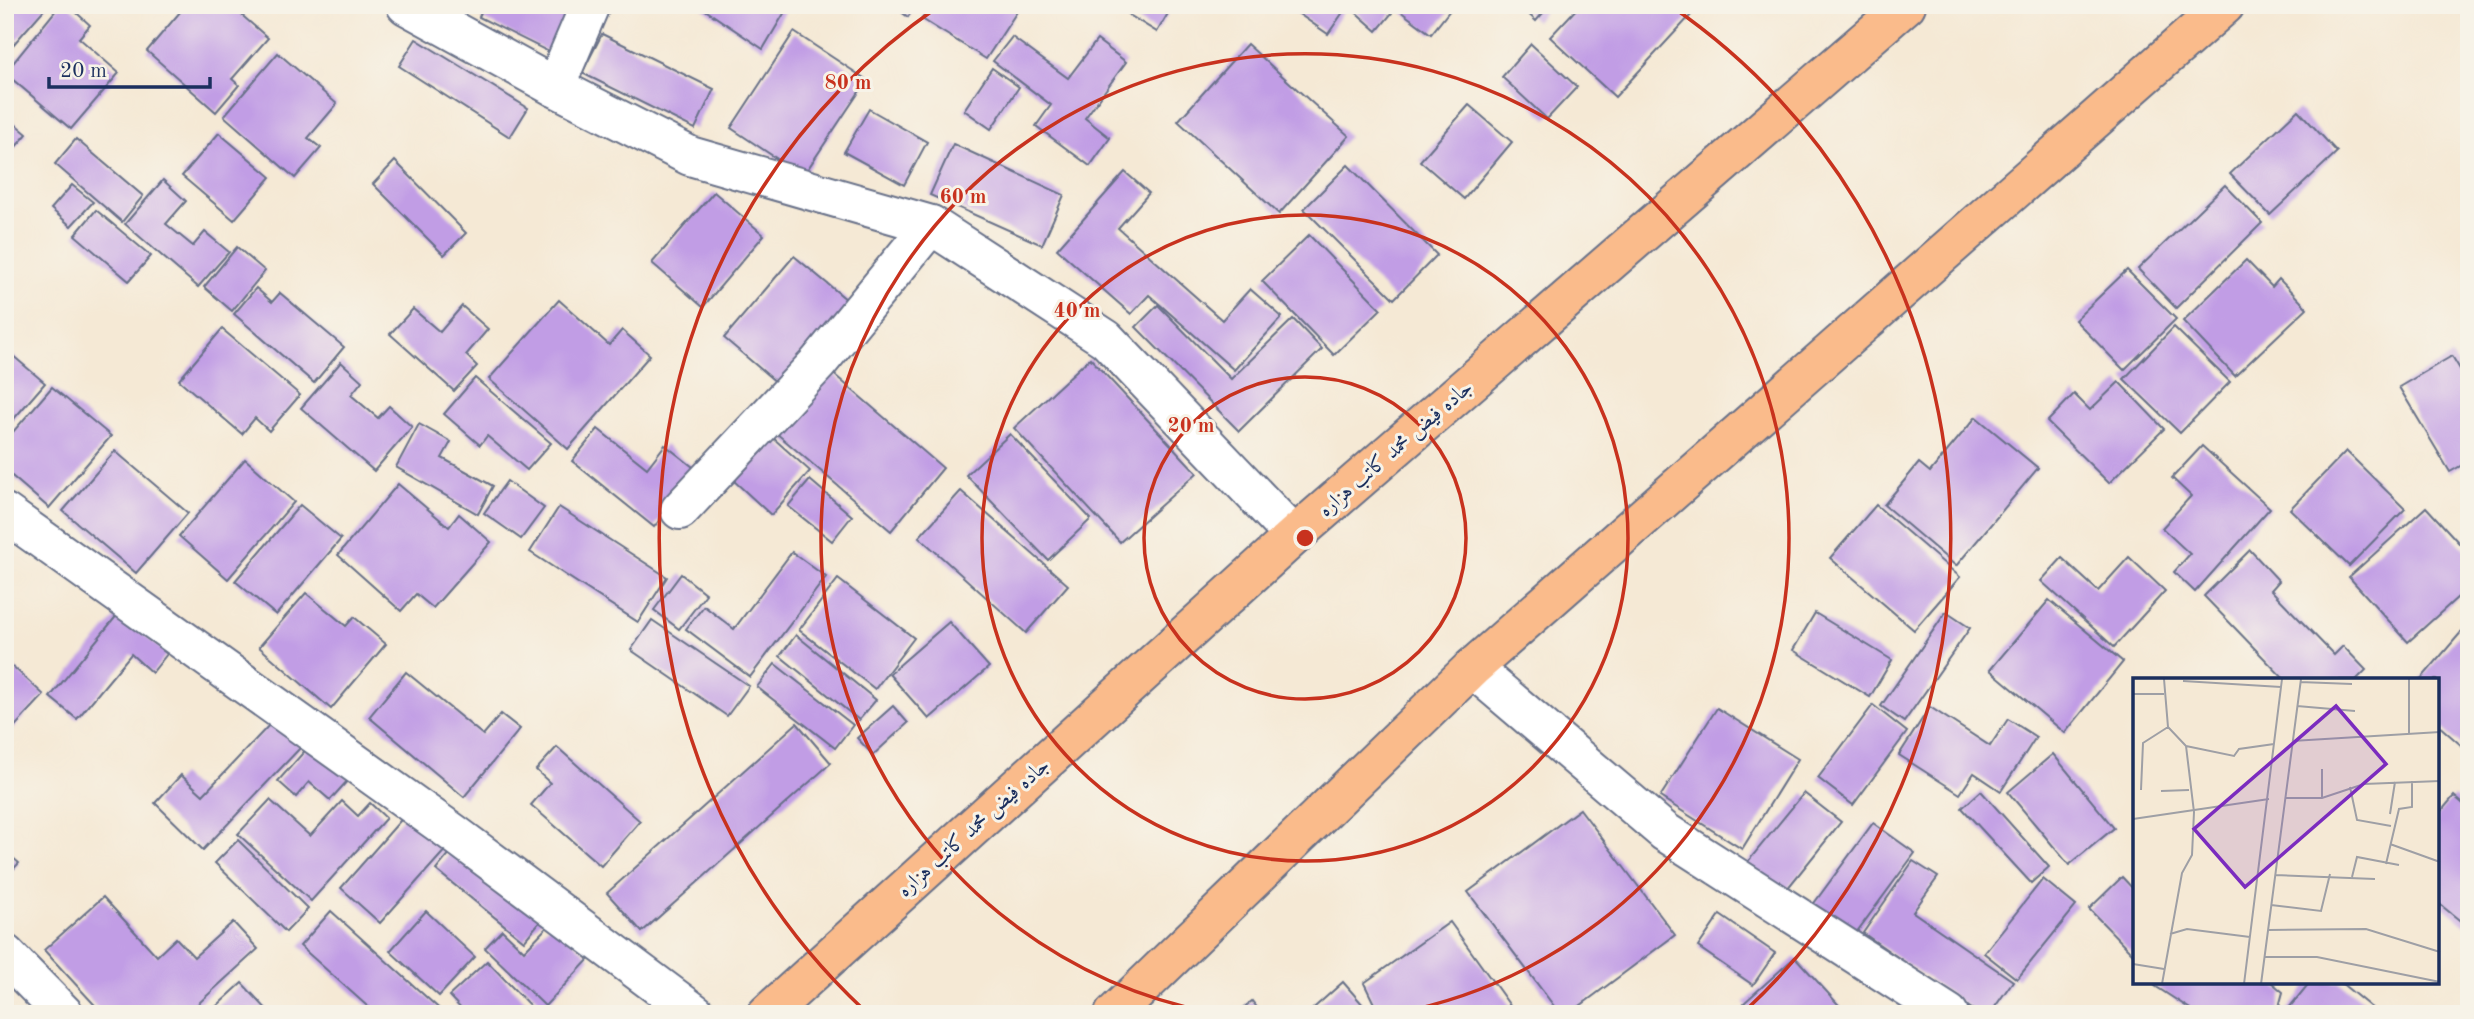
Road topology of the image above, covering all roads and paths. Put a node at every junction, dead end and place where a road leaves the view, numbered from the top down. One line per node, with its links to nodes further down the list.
1 (406, 5): 5 (street)
2 (590, 5): 5 (street)
3 (1906, 5): 9 (main road, جاده فیض محمد کاتب هزاره)
4 (2224, 5): 10 (main road)
5 (555, 87): 6 (street)
6 (931, 225): 7 (street); 9 (street)
7 (680, 510)
8 (5, 513): 13 (street)
9 (1294, 536): 14 (main road, جاده فیض محمد کاتب هزاره)
10 (1472, 668): 15 (main road); 16 (street)
11 (5, 954): 12 (street)
12 (64, 1014)
13 (696, 1014)
14 (767, 1014)
15 (1114, 1014)
16 (1949, 1014)

